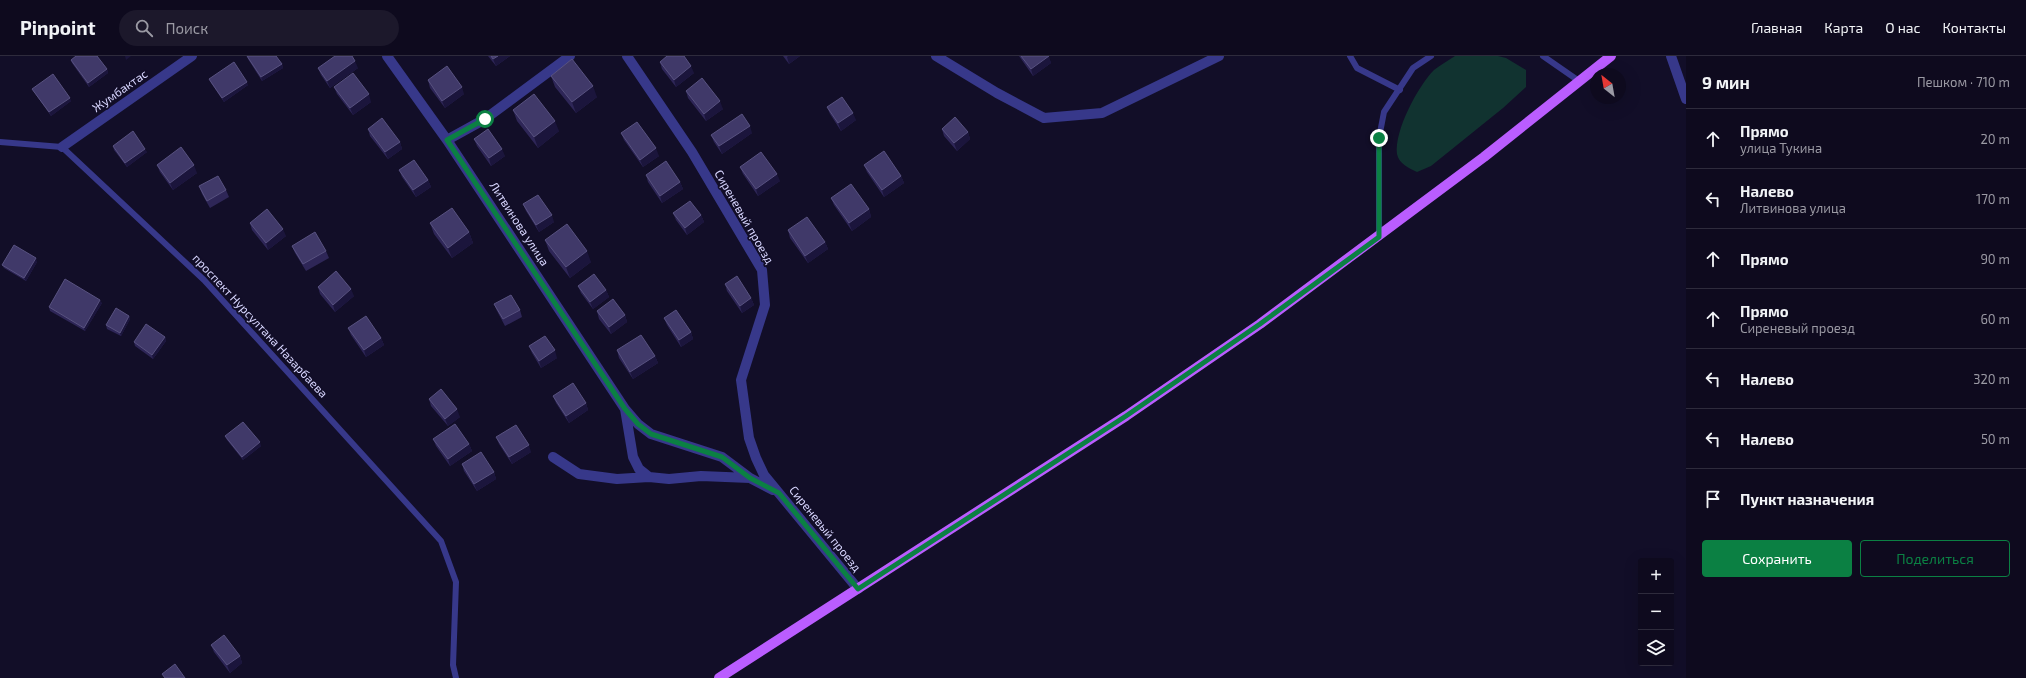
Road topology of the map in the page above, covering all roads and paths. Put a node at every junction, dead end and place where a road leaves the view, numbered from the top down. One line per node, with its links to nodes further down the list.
1 (192, 56): 17 (street, Жумбактас)
2 (387, 56): 15 (street, Литвинова улица)
3 (570, 56): 15 (street)
4 (627, 56): 23 (street, Сиреневый проезд)
5 (936, 56): 6 (street)
6 (1219, 56)
7 (1350, 56): 13 (lane)
8 (1431, 56): 13 (lane)
9 (1543, 56): 12 (lane)
10 (1611, 56): 12 (main road)
11 (1672, 56): 14 (street)
12 (1579, 81): 18 (main road)
13 (1400, 90): 18 (lane)
14 (1686, 99)
15 (447, 140): 19 (street, Литвинова улица)
16 (0, 142): 17 (lane)
17 (62, 147): 25 (lane, проспект Нурсултана Назарбаева)
18 (1379, 237): 24 (main road)
19 (625, 409): 21 (street); 22 (street, Литвинова улица)
20 (553, 457): 21 (street)
21 (649, 477): 22 (street)
22 (750, 478): 23 (street, Литвинова улица)
23 (779, 493): 24 (street, Сиреневый проезд)
24 (858, 589): 26 (main road)
25 (456, 678)
26 (719, 678)

